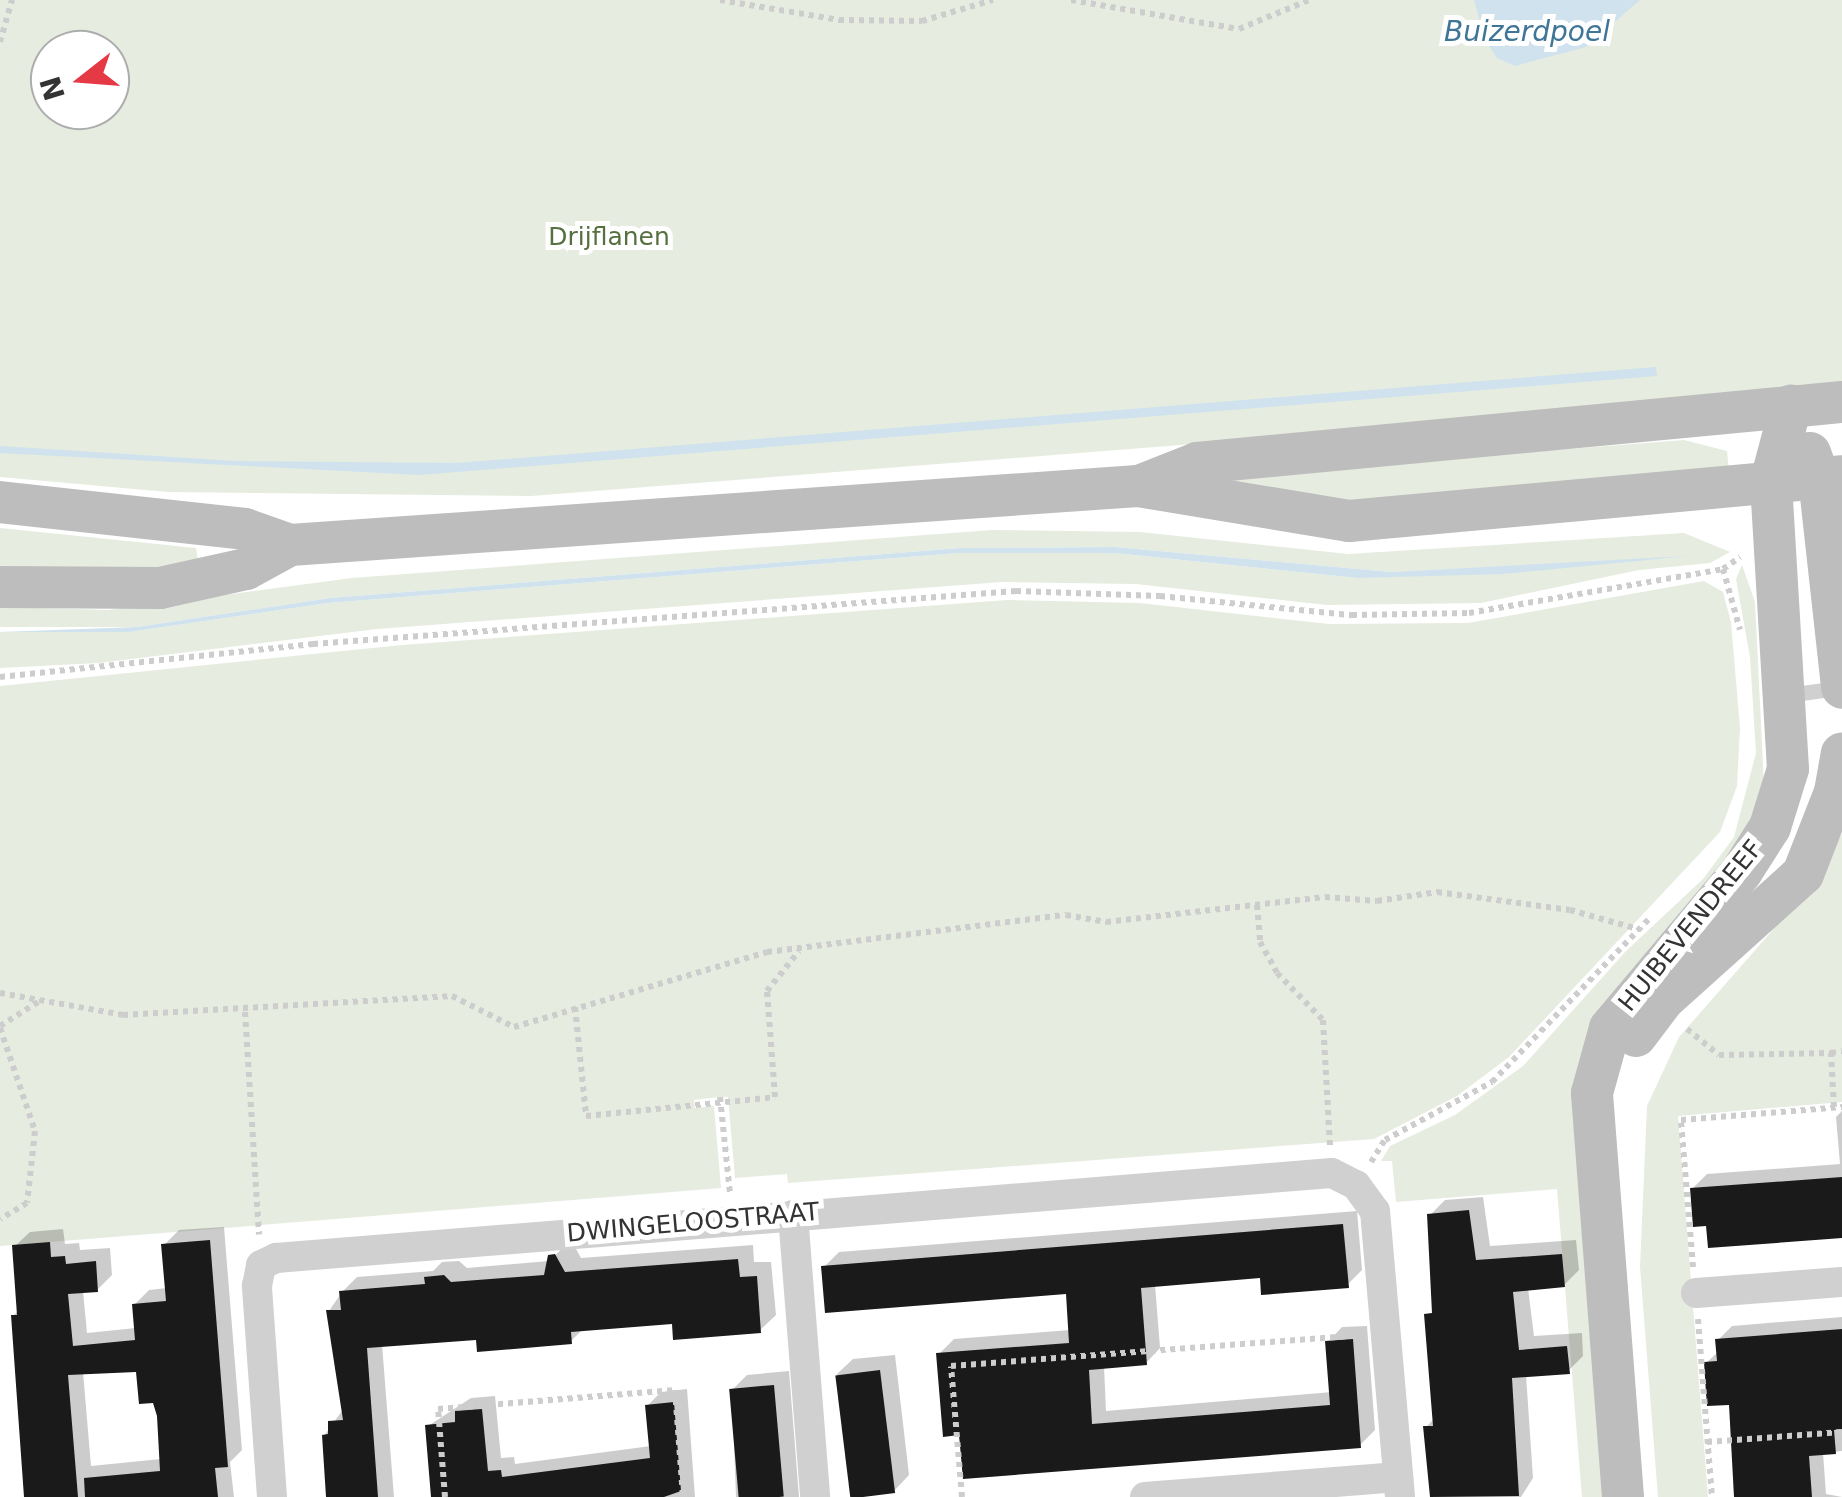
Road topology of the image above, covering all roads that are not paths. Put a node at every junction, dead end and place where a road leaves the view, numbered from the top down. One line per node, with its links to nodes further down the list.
1 (1842, 402): 2 (main road)
2 (1791, 406): 3 (main road); 4 (main road, HUIBEVENDREEF); 5 (main road)
3 (1831, 477): 4 (main road); 9 (main road)
4 (1771, 481): 5 (main road); 10 (main road, HUIBEVENDREEF)
5 (1138, 486): 7 (main road)
6 (0, 502): 7 (main road)
7 (290, 545): 8 (main road)
8 (0, 587)
9 (1842, 688): 10 (lane)
10 (1787, 695): 19 (main road, HUIBEVENDREEF)
11 (1842, 754): 20 (main road, HUIBEVENDREEF)
12 (793, 1215): 15 (street, DWINGELOOSTRAAT); 16 (street, DWINGELOOSTRAAT); 17 (street)
13 (1842, 1282): 14 (street)
14 (1696, 1293)
15 (1399, 1487): 18 (street)
16 (272, 1497)
17 (815, 1497)
18 (1145, 1497)
19 (1622, 1497)
20 (1649, 1497)

